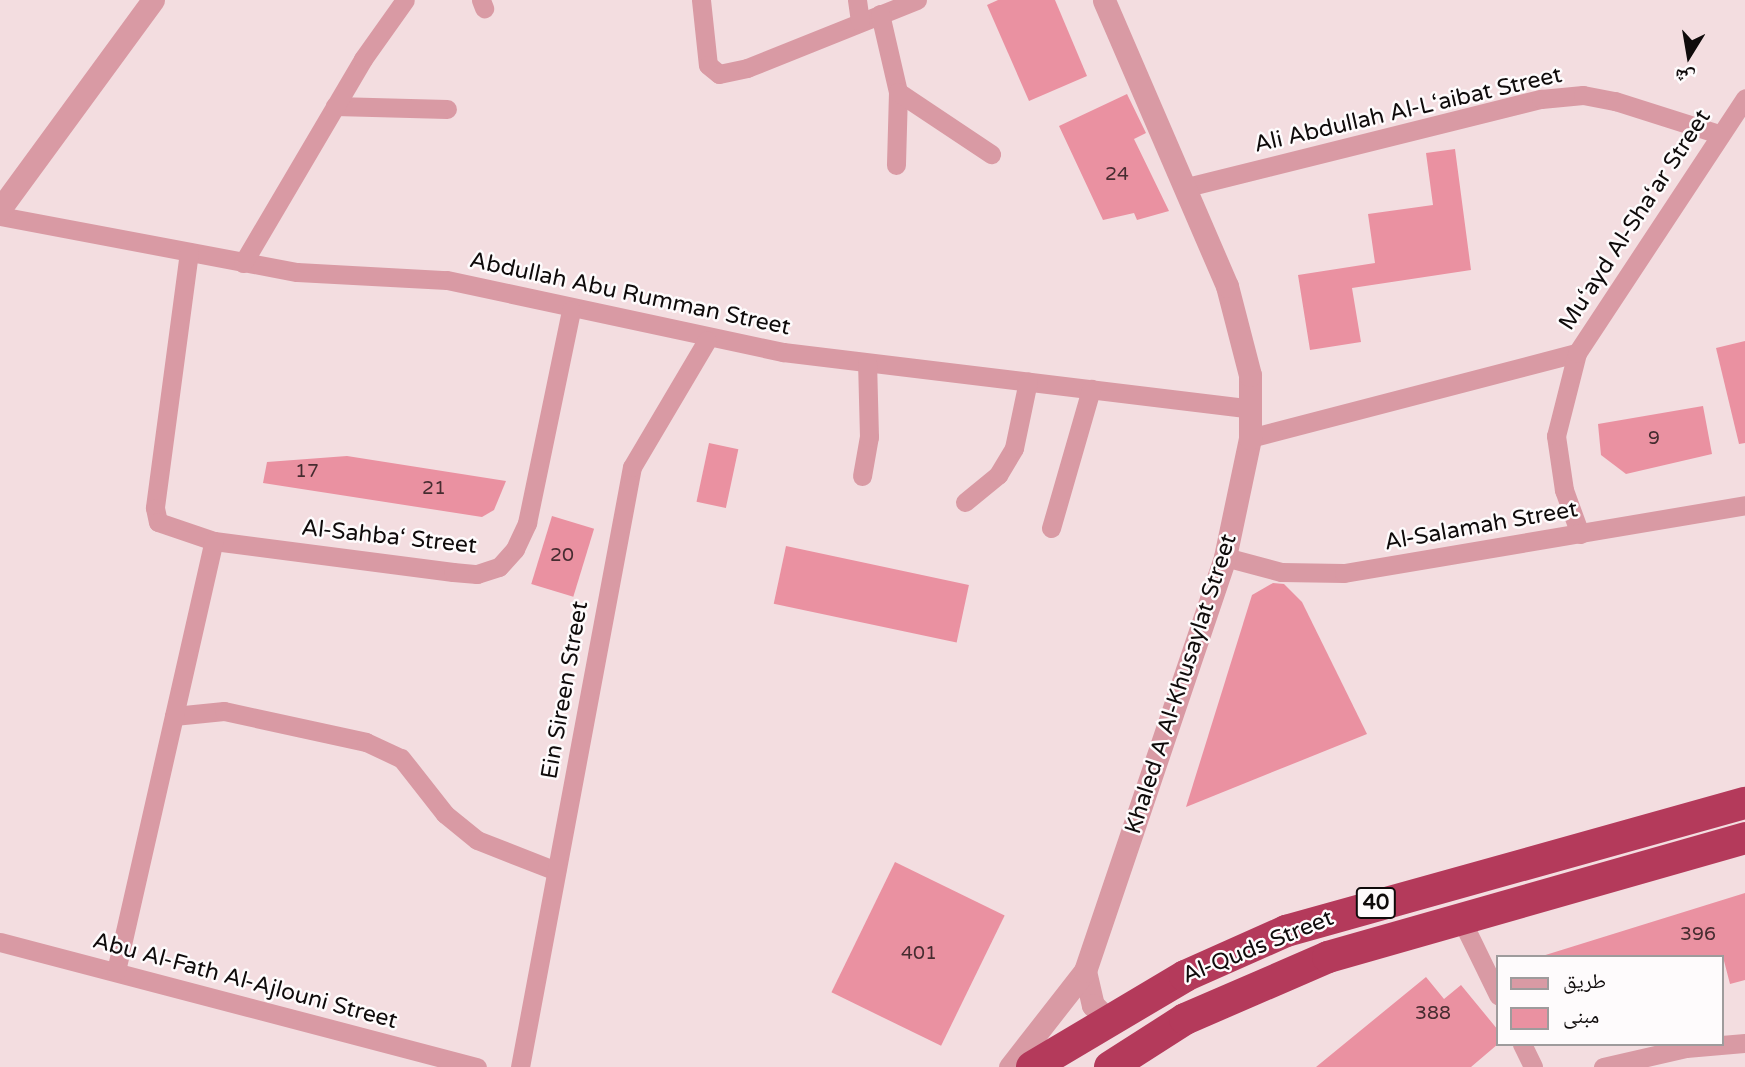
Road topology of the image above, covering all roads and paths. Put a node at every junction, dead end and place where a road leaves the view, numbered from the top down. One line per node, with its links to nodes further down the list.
1 (153, 0): 17 (street)
2 (404, 0): 11 (street)
3 (701, 0): 8 (street)
4 (857, 0): 8 (street)
5 (918, 0): 7 (street)
6 (1104, 0): 16 (street, Khaled A Al-Khusaylat Street)
7 (880, 14): 8 (street); 9 (street)
8 (860, 21)
9 (898, 92): 14 (street); 15 (street)
10 (1745, 98): 13 (street, Mu‘ayd Al-Sha‘ar Street)
11 (335, 106): 12 (street); 20 (street)
12 (447, 109)
13 (1719, 134): 16 (street, Ali Abdullah Al-L‘aibat Street); 23 (street, Mu‘ayd Al-Sha‘ar Street)
14 (991, 154)
15 (896, 165)
16 (1187, 187): 27 (street, Khaled A Al-Khusaylat Street)
17 (0, 209)
18 (0, 216): 19 (street, Abdullah Abu Rumman Street)
19 (189, 252): 20 (street, Abdullah Abu Rumman Street); 34 (street, Al-Sahba‘ Street)
20 (243, 263): 21 (street, Abdullah Abu Rumman Street)
21 (571, 311): 22 (street, Abdullah Abu Rumman Street); 34 (street, Al-Sahba‘ Street)
22 (707, 340): 24 (street, Abdullah Abu Rumman Street); 39 (street, Ein Sireen Street)
23 (1577, 353): 28 (street); 33 (street, Mu‘ayd Al-Sha‘ar Street)
24 (867, 363): 25 (street, Abdullah Abu Rumman Street); 29 (street)
25 (1028, 381): 26 (street, Abdullah Abu Rumman Street); 30 (street)
26 (1091, 389): 27 (street, Abdullah Abu Rumman Street); 32 (street)
27 (1252, 409): 28 (street, Khaled A Al-Khusaylat Street)
28 (1250, 438): 35 (street, Khaled A Al-Khusaylat Street)
29 (862, 476)
30 (965, 502)
31 (1745, 505): 33 (street, Al-Salamah Street)
32 (1051, 528)
33 (1580, 534): 35 (street, Al-Salamah Street)
34 (214, 541): 36 (street)
35 (1225, 557): 43 (street, Khaled A Al-Khusaylat Street)
36 (174, 716): 39 (street); 42 (street)
37 (1745, 803): 45 (highway, Al-Quds Street / 40)
38 (1745, 838): 40 (highway, Al-Quds Street / 40)
39 (556, 871): 51 (street, Ein Sireen Street)
40 (1461, 919): 44 (street); 54 (highway, Al-Quds Street / 40)
41 (0, 942): 42 (street, Abu Al-Fath Al-Ajlouni Street)
42 (116, 971): 50 (street, Abu Al-Fath Al-Ajlouni Street)
43 (1085, 971): 45 (street); 52 (street, Khaled A Al-Khusaylat Street)
44 (1496, 991)
45 (1107, 1019): 53 (highway, Al-Quds Street / 40)
46 (1745, 1043): 47 (street)
47 (1724, 1045)
48 (1523, 1046): 55 (street)
49 (1710, 1046): 56 (street)
50 (477, 1067)
51 (520, 1067)
52 (1010, 1067)
53 (1032, 1067)
54 (1110, 1067)
55 (1533, 1067)
56 (1603, 1067)

